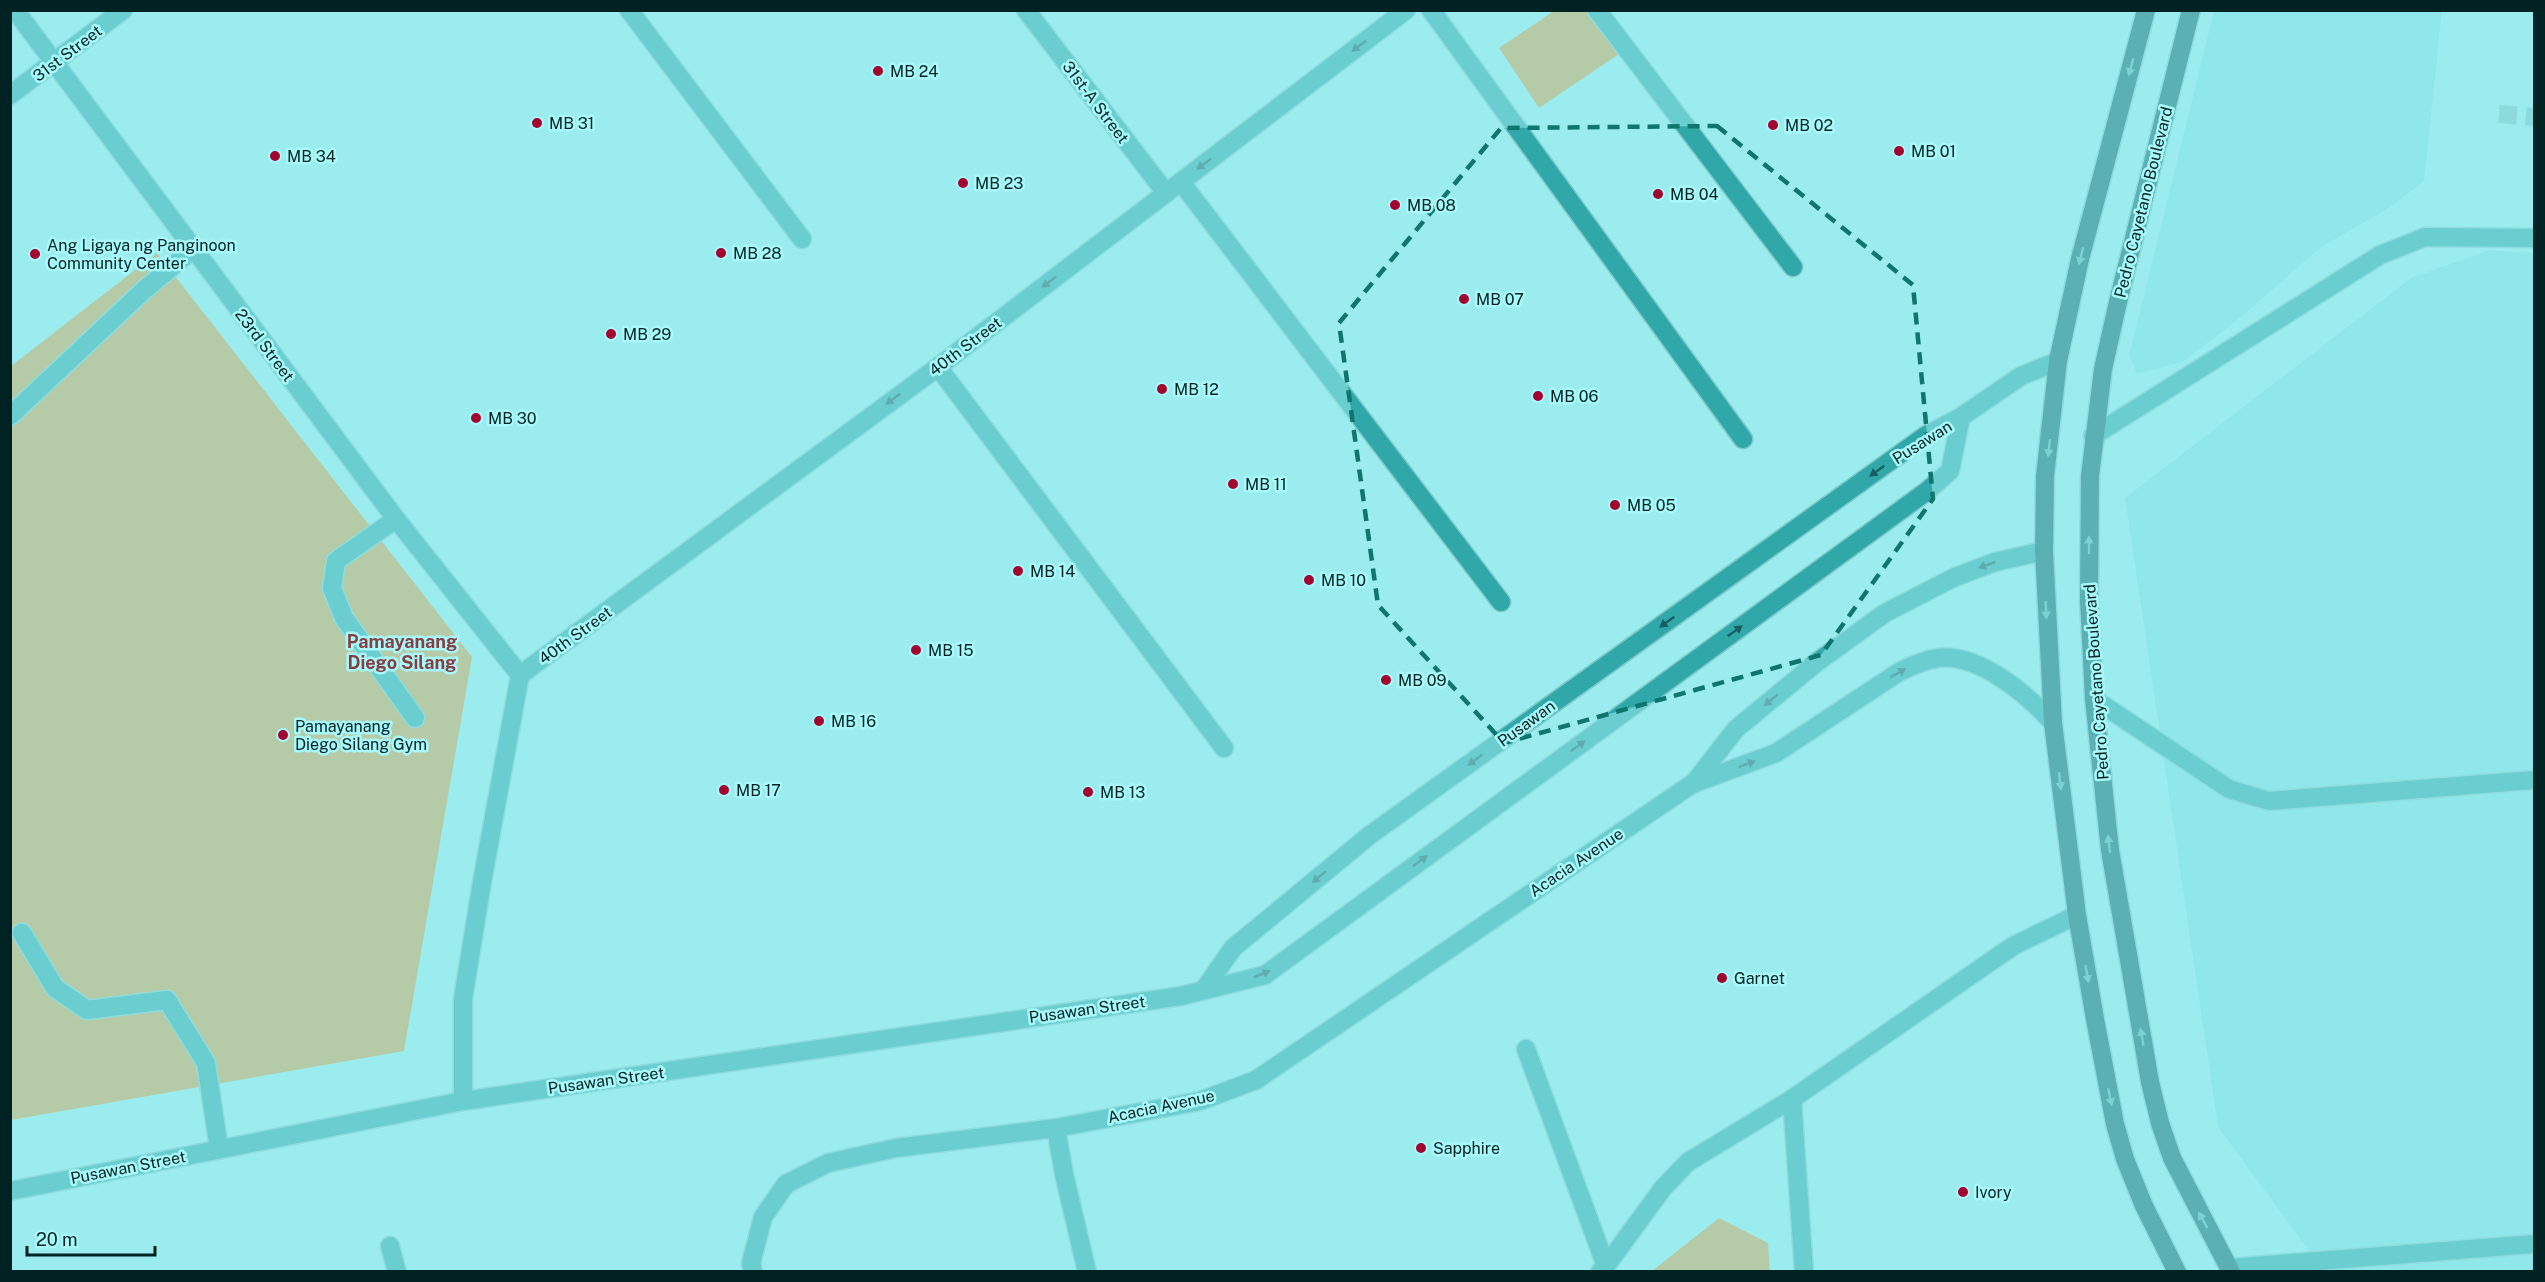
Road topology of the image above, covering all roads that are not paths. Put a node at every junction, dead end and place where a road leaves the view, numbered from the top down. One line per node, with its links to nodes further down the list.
1 (15, 10): 10 (street, 23rd Street)
2 (123, 10): 10 (street, 31st Street)
3 (629, 10): 15 (street)
4 (1026, 10): 13 (street, 31st-A Street)
5 (1406, 10): 12 (street, 40th Street, one-way to 12)
6 (1431, 10): 23 (street)
7 (1597, 10): 17 (street)
8 (2146, 10): 18 (main road, one-way to 18)
9 (2191, 10): 22 (main road, Pedro Cayetano Boulevard)
10 (54, 62): 11 (street, 31st Street); 16 (street, 23rd Street)
11 (10, 95)
12 (1181, 182): 13 (street, 40th Street); 26 (street)
13 (1166, 193): 19 (street, 40th Street, one-way to 19)
14 (2535, 238): 22 (street)
15 (802, 239)
16 (193, 249): 20 (street); 24 (street, 23rd Street)
17 (1793, 267)
18 (2058, 362): 21 (street); 25 (main road, one-way to 25)
19 (938, 367): 27 (street, 40th Street, one-way to 27); 31 (street)
20 (10, 416)
21 (1961, 417): 36 (street, Pusawan, one-way to 36); 36 (street, Pusawan, one-way to 21)
22 (2094, 436): 28 (main road, Pedro Cayetano Boulevard, one-way to 22)
23 (1743, 439)
24 (396, 519): 27 (street, 23rd Street); 29 (street)
25 (2044, 551): 30 (main road, one-way to 30); 33 (street, Acacia Avenue, one-way to 33)
26 (1501, 602)
27 (520, 675): 39 (street)
28 (2094, 699): 32 (street); 46 (main road, Pedro Cayetano Boulevard, one-way to 28)
29 (415, 718)
30 (2053, 723): 33 (street, Acacia Avenue, one-way to 30); 34 (main road, one-way to 34)
31 (1224, 748)
32 (2535, 780)
33 (1692, 784): 40 (street, Acacia Avenue)
34 (2077, 915): 38 (street); 51 (main road, one-way to 51)
35 (21, 933): 41 (street)
36 (1205, 988): 39 (street, Pusawan Street)
37 (1526, 1049): 45 (street)
38 (1792, 1099): 45 (street); 50 (street)
39 (463, 1101): 41 (street, Pusawan Street)
40 (1056, 1128): 48 (street, Acacia Avenue); 49 (street)
41 (219, 1149): 42 (street, Pusawan Street)
42 (10, 1191)
43 (2535, 1244): 46 (street)
44 (390, 1246): 47 (street)
45 (1603, 1269)
46 (2230, 1270)
47 (397, 1272)
48 (753, 1272)
49 (1088, 1272)
50 (1804, 1272)
51 (2177, 1272)

